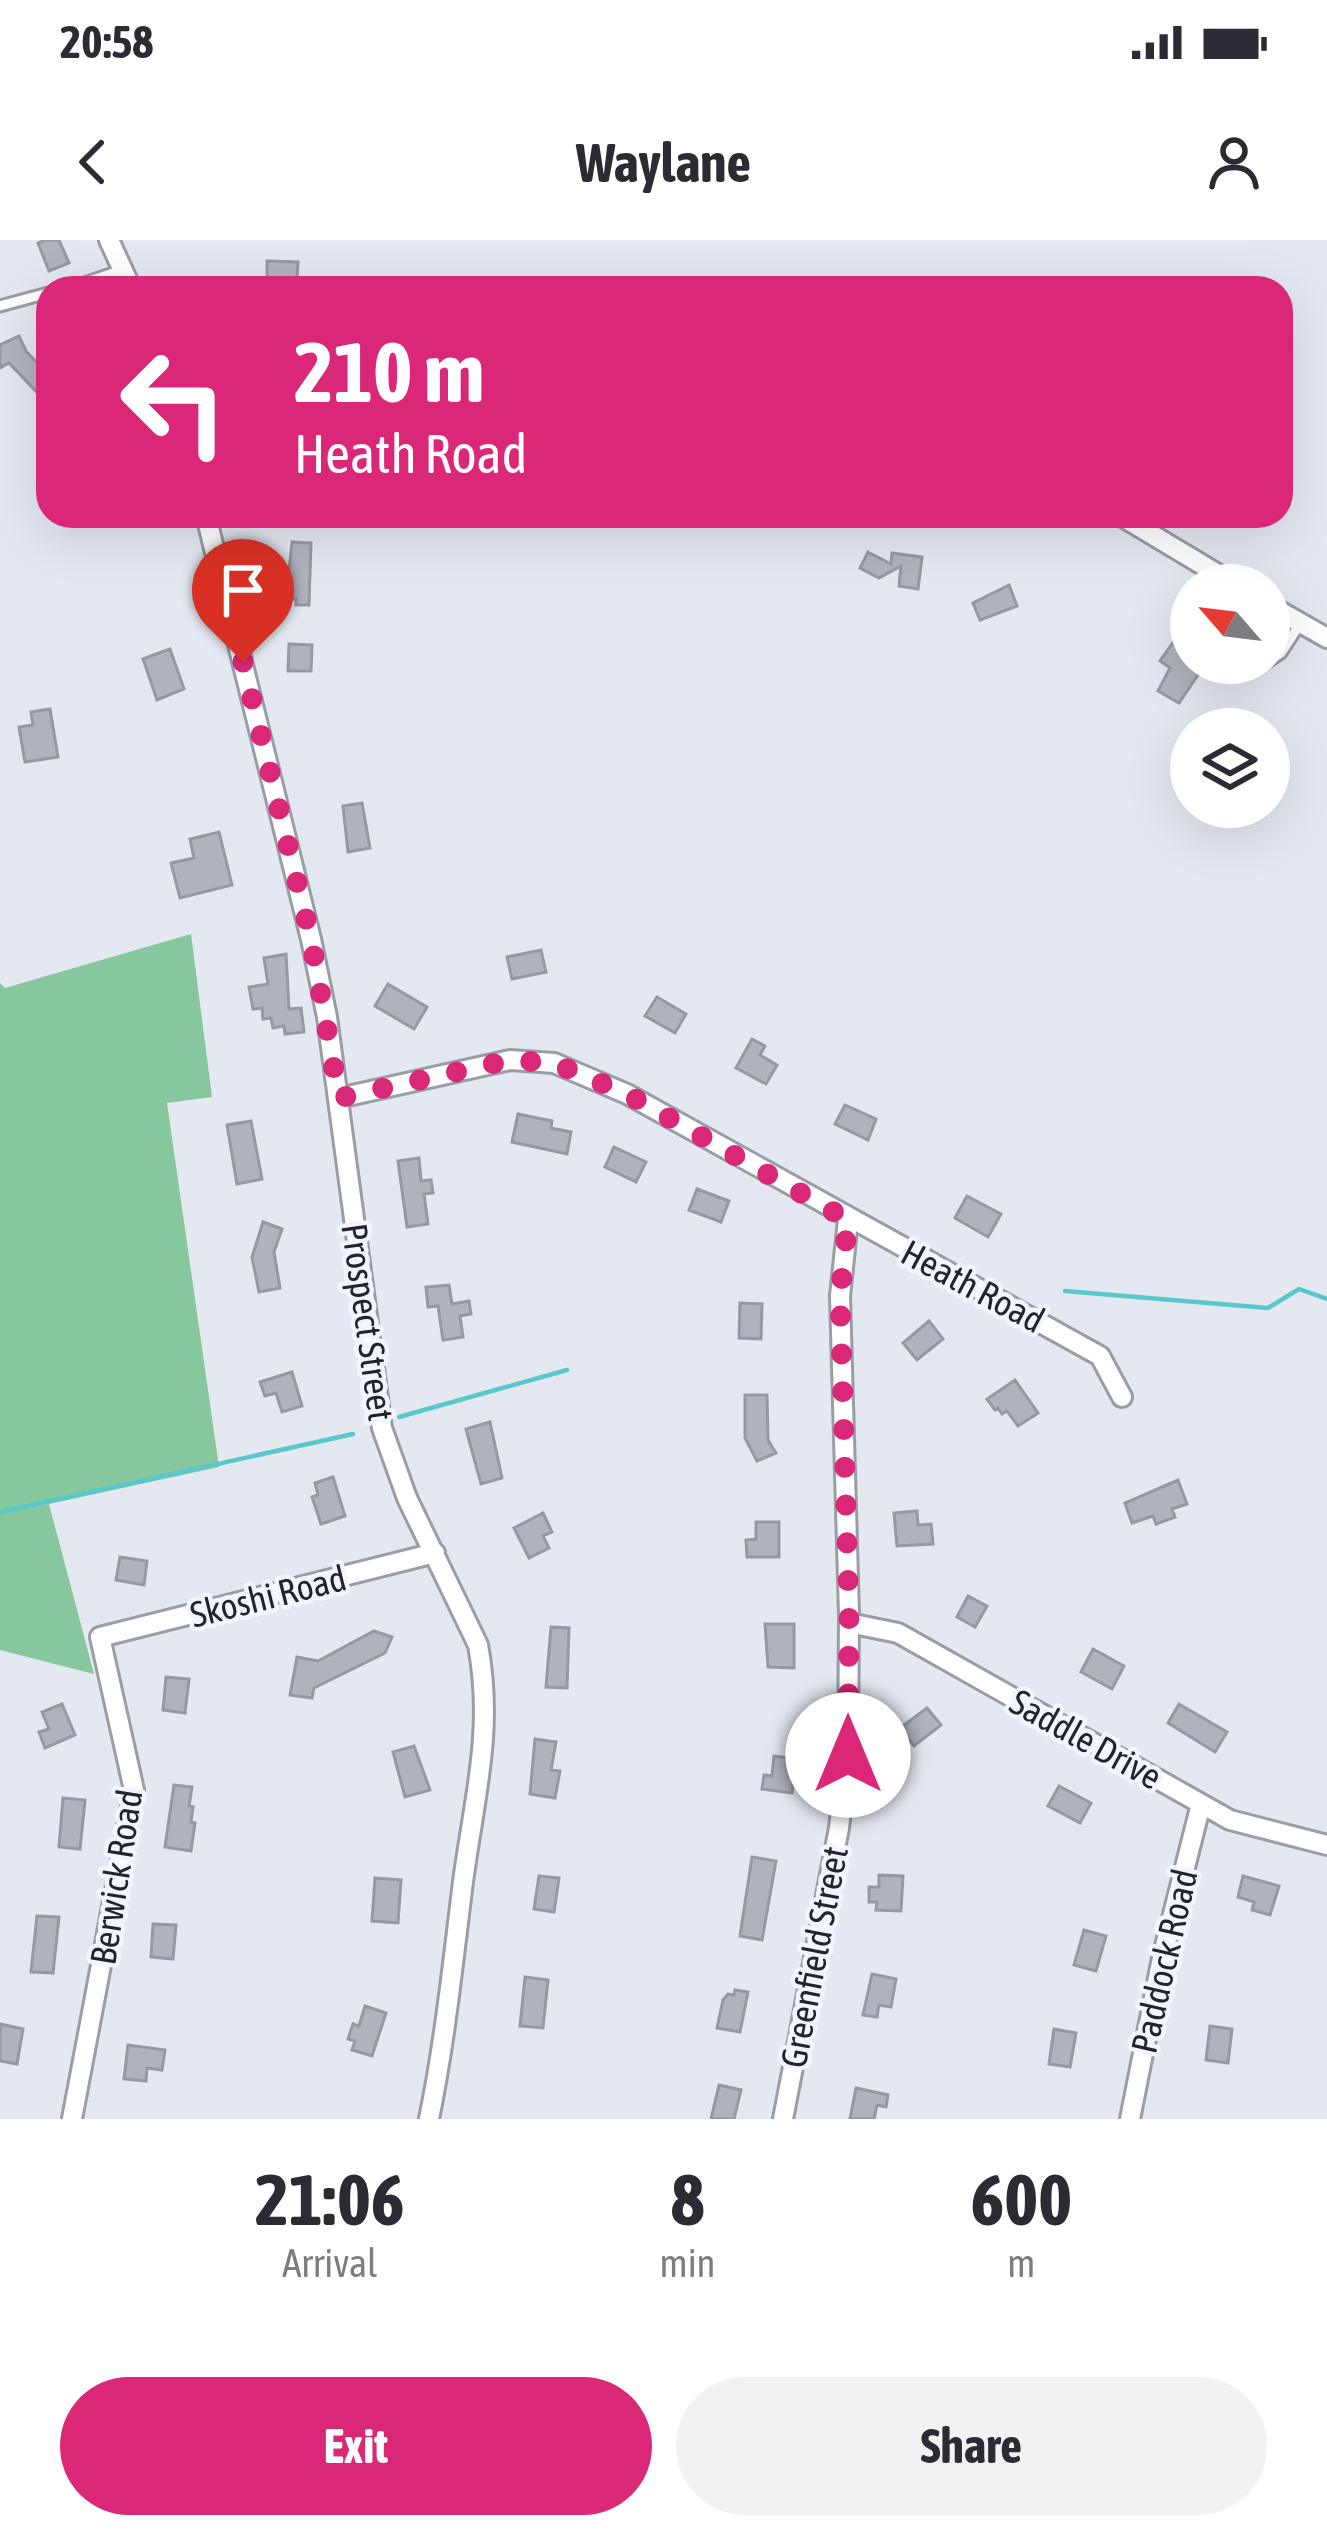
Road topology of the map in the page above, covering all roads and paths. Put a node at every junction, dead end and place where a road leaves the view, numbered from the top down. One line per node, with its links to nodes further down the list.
1 (109, 240): 2 (street)
2 (125, 276)
3 (36, 296): 4 (lane)
4 (0, 306)
5 (209, 528): 12 (street, Prospect Street)
6 (1141, 528): 7 (street)
7 (1201, 564)
8 (1290, 618): 9 (street)
9 (1300, 624): 10 (street); 11 (lane)
10 (1327, 638)
11 (1290, 639)
12 (339, 1098): 13 (street, Heath Road); 15 (street, Prospect Street)
13 (848, 1220): 14 (street, Heath Road); 16 (street, Greenfield Street)
14 (1122, 1397)
15 (435, 1553): 17 (street, Skoshi Road); 21 (street, Prospect Street)
16 (849, 1623): 18 (street, Saddle Drive); 22 (street, Greenfield Street)
17 (100, 1637): 20 (street, Berwick Road)
18 (1201, 1804): 19 (street, Saddle Drive); 23 (street, Paddock Road)
19 (1327, 1845)
20 (72, 2119)
21 (429, 2119)
22 (783, 2119)
23 (1130, 2119)

